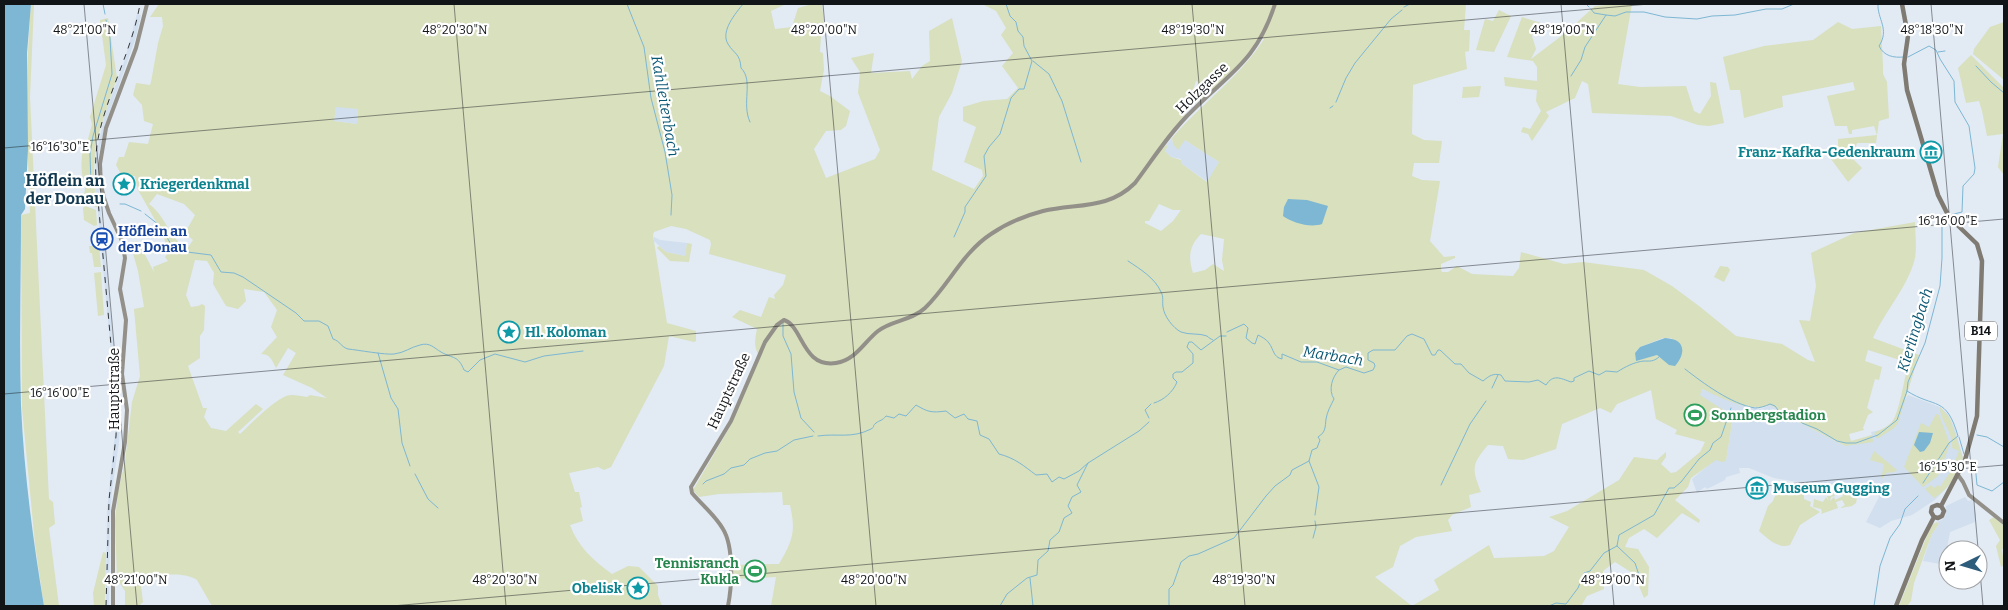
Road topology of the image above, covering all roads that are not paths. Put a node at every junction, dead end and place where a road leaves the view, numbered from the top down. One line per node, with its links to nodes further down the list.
1 (146, 4): 9 (street, Hauptstraße)
2 (1275, 4): 4 (street, Holzgasse)
3 (1902, 4): 5 (main road, B14)
4 (780, 321): 10 (street, Hauptstraße)
5 (1958, 475): 6 (main road, B14); 8 (street)
6 (1941, 506): 7 (main road, B14); 7 (main road, B14)
7 (1934, 517): 11 (main road, B14)
8 (2004, 524)
9 (113, 606)
10 (728, 606)
11 (1896, 606)

